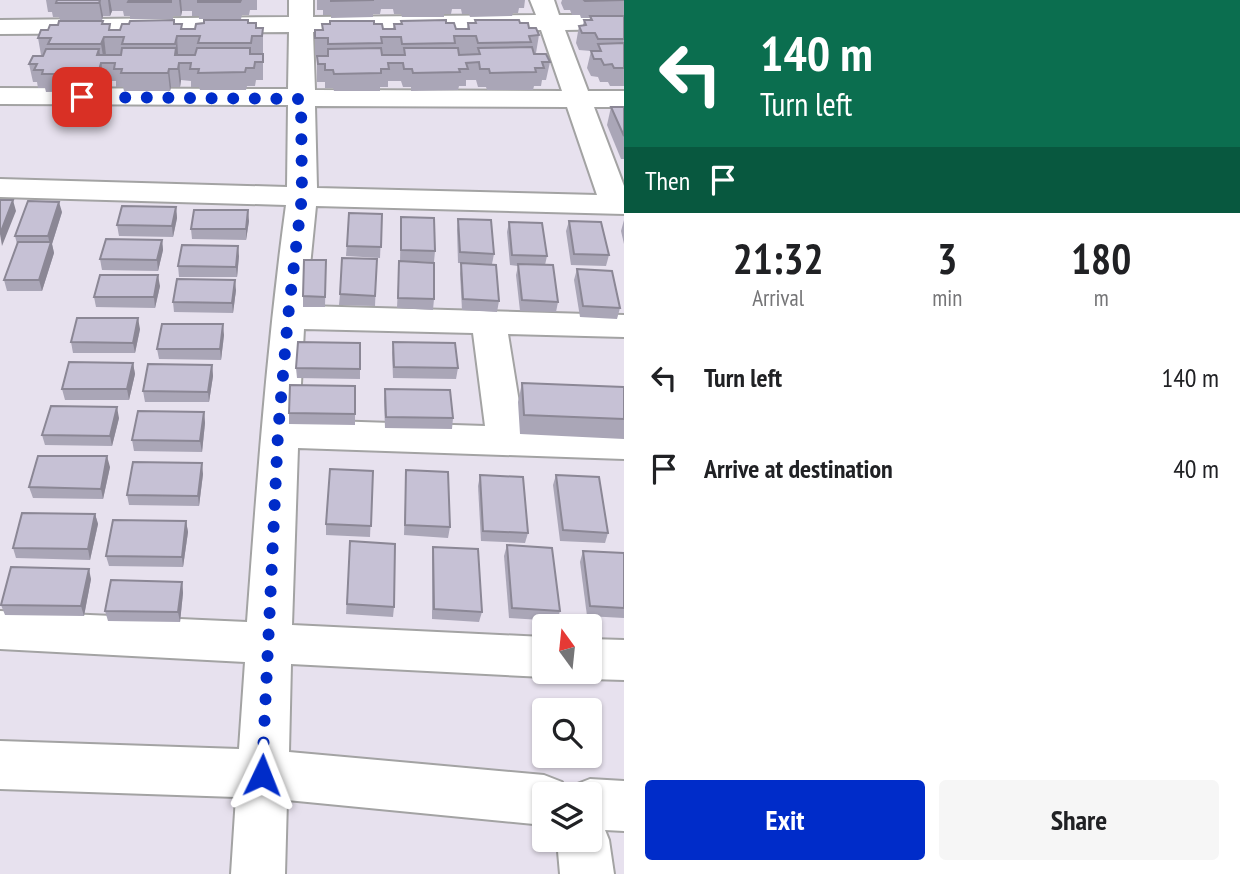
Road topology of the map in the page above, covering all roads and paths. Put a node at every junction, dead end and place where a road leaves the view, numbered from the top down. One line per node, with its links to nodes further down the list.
1 (546, 11): 2 (street); 3 (street); 7 (street)
2 (301, 12): 4 (street); 6 (street)
3 (624, 22)
4 (0, 27)
5 (0, 96): 6 (street)
6 (301, 99): 7 (street); 10 (street)
7 (577, 99): 8 (street); 11 (street)
8 (624, 99)
9 (0, 188): 10 (street)
10 (302, 196): 11 (street); 12 (street)
11 (620, 205)
12 (288, 317): 13 (street); 15 (street)
13 (489, 324): 14 (street); 16 (street)
14 (624, 326)
15 (278, 433): 16 (street); 19 (street)
16 (506, 440): 17 (street)
17 (624, 445)
18 (0, 629): 19 (street)
19 (267, 644): 20 (street); 24 (street)
20 (532, 656)
21 (602, 659): 22 (street)
22 (624, 660)
23 (0, 765): 24 (street)
24 (262, 775): 25 (street); 29 (street)
25 (532, 799)
26 (602, 805): 27 (street)
27 (624, 806)
28 (584, 852): 30 (street)
29 (258, 874)
30 (587, 874)

